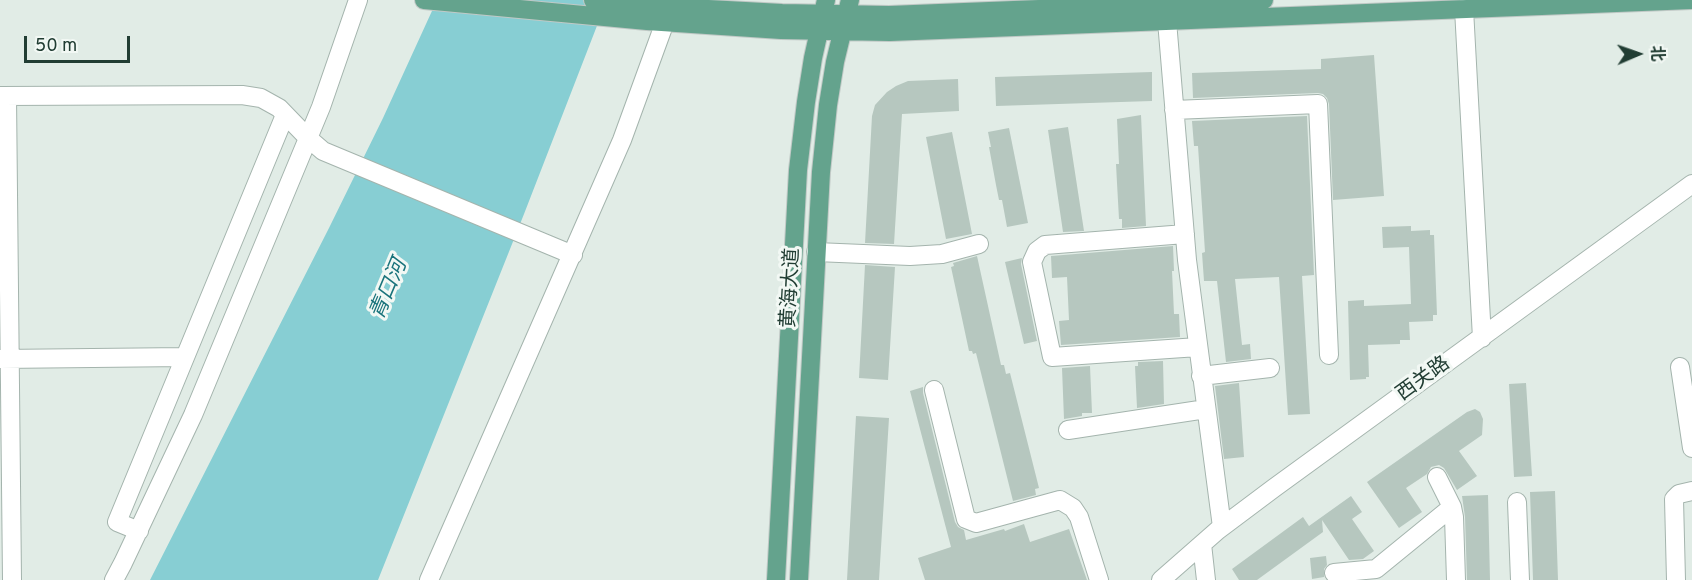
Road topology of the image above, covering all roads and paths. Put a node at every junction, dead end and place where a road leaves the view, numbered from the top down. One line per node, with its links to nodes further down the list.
1 (358, 0): 15 (street)
2 (424, 0): 10 (main road)
3 (592, 0): 10 (main road)
4 (1264, 0): 9 (main road)
5 (1692, 0): 7 (main road)
6 (678, 4): 8 (main road); 10 (main road)
7 (1464, 9): 11 (main road); 21 (street)
8 (822, 15): 9 (main road); 10 (main road); 45 (main road, 黄海大道)
9 (845, 15): 11 (main road); 19 (main road, 黄海大道)
10 (655, 16): 20 (street)
11 (1167, 21): 13 (street)
12 (3, 96): 14 (street); 25 (street)
13 (1174, 110): 17 (street); 23 (street)
14 (285, 115): 15 (street); 24 (street)
15 (308, 138): 20 (street); 38 (street)
16 (1692, 184): 21 (street, 西关路)
17 (1185, 234): 22 (street); 22 (street)
18 (979, 244): 19 (street)
19 (816, 252): 46 (main road, 黄海大道)
20 (573, 255): 44 (street)
21 (1482, 338): 37 (street, 西关路)
22 (1198, 347): 28 (street)
23 (1329, 355)
24 (185, 357): 25 (street); 38 (street)
25 (5, 359): 42 (street)
26 (1680, 367): 32 (street)
27 (1270, 368): 28 (street)
28 (1201, 376): 30 (street)
29 (934, 390): 47 (street)
30 (1206, 409): 31 (street); 37 (street)
31 (1068, 430)
32 (1692, 448)
33 (1437, 477): 36 (street)
34 (1692, 491): 52 (street)
35 (1517, 502): 51 (street)
36 (1452, 507): 41 (street); 50 (street)
37 (1222, 527): 39 (street, 西关路)
38 (139, 531): 43 (street)
39 (1202, 544): 48 (street, 西关路); 49 (street)
40 (1334, 573): 41 (street)
41 (1378, 575)
42 (12, 580)
43 (114, 580)
44 (429, 580)
45 (776, 580)
46 (799, 580)
47 (1099, 580)
48 (1161, 580)
49 (1206, 580)
50 (1456, 580)
51 (1520, 580)
52 (1676, 580)

